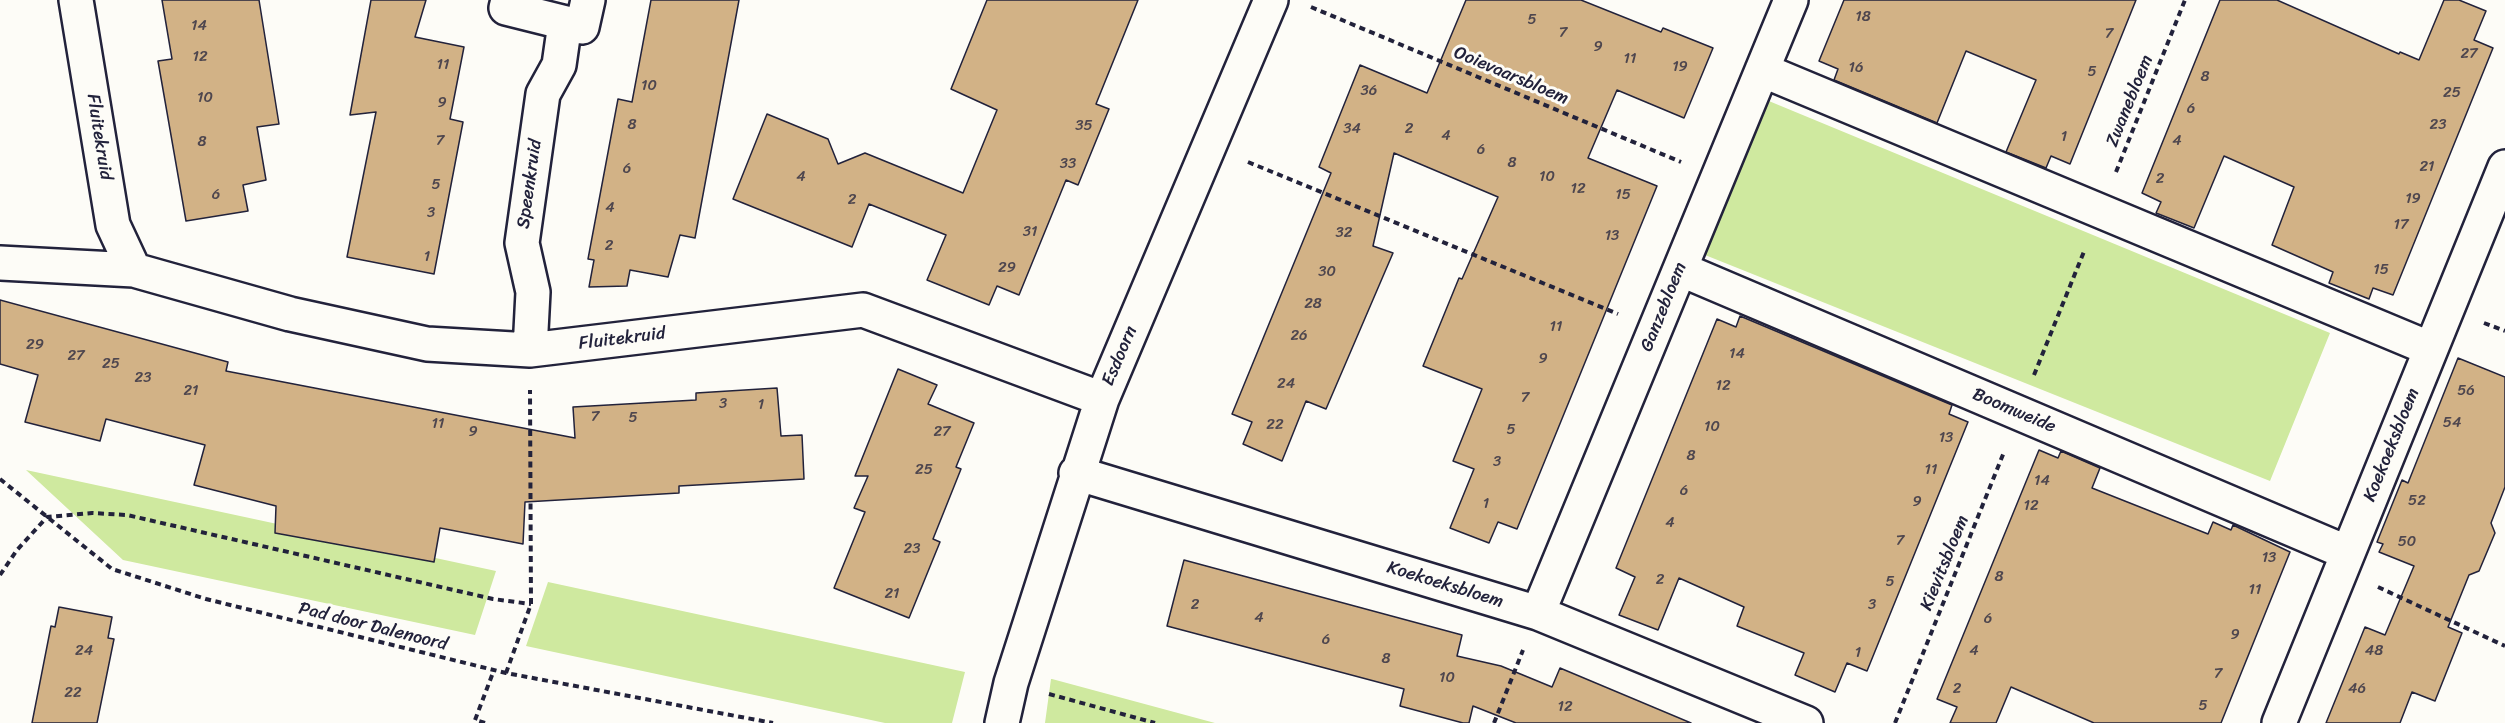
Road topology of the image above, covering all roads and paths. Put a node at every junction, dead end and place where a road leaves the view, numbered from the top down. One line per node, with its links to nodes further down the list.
1 (76, 0): 16 (street, Fluitekruid)
2 (508, 0): 8 (street)
3 (588, 0): 8 (street)
4 (1271, 0): 10 (street, Esdoorn)
5 (1791, 0): 9 (street, Ganzebloem)
6 (2185, 0): 13 (path, Zwanebloem)
7 (1310, 6): 12 (path, Ooievaarsbloem)
8 (565, 22): 19 (street, Speenkruid)
9 (1762, 70): 12 (street, Ganzebloem); 13 (street)
10 (1208, 146): 17 (path); 20 (street, Esdoorn)
11 (2505, 167): 18 (street, Koekoeksbloem)
12 (1717, 178): 15 (street, Ganzebloem)
13 (2100, 211): 18 (street); 21 (path, Zwanebloem)
14 (0, 263): 16 (street, Fluitekruid)
15 (1680, 269): 17 (street, Ganzebloem); 21 (street, Boomweide)
16 (134, 270): 19 (street, Fluitekruid)
17 (1655, 329): 28 (street, Ganzebloem)
18 (2431, 349): 25 (street, Koekoeksbloem)
19 (530, 350): 20 (street, Fluitekruid); 27 (path)
20 (1102, 399): 22 (street, Esdoorn)
21 (2019, 413): 25 (street, Boomweide); 39 (path, Kievitsbloem)
22 (1076, 473): 28 (street, Koekoeksbloem); 32 (street, Esdoorn)
23 (0, 479): 24 (path, Pad door Dalenoord)
24 (47, 517): 26 (path); 27 (path); 30 (path, Pad door Dalenoord)
25 (2344, 563): 29 (path); 40 (street, Koekoeksbloem)
26 (0, 575)
27 (531, 604): 31 (path)
28 (1538, 613): 37 (path); 38 (street, Koekoeksbloem)
29 (2505, 646)
30 (494, 670): 31 (path, Pad door Dalenoord); 33 (path)
31 (506, 673): 34 (path, Pad door Dalenoord)
32 (1011, 683): 35 (street, Esdoorn); 36 (path)
33 (485, 723)
34 (773, 723)
35 (1002, 723)
36 (1155, 723)
37 (1494, 723)
38 (1806, 723)
39 (1895, 723)
40 (2279, 723)

